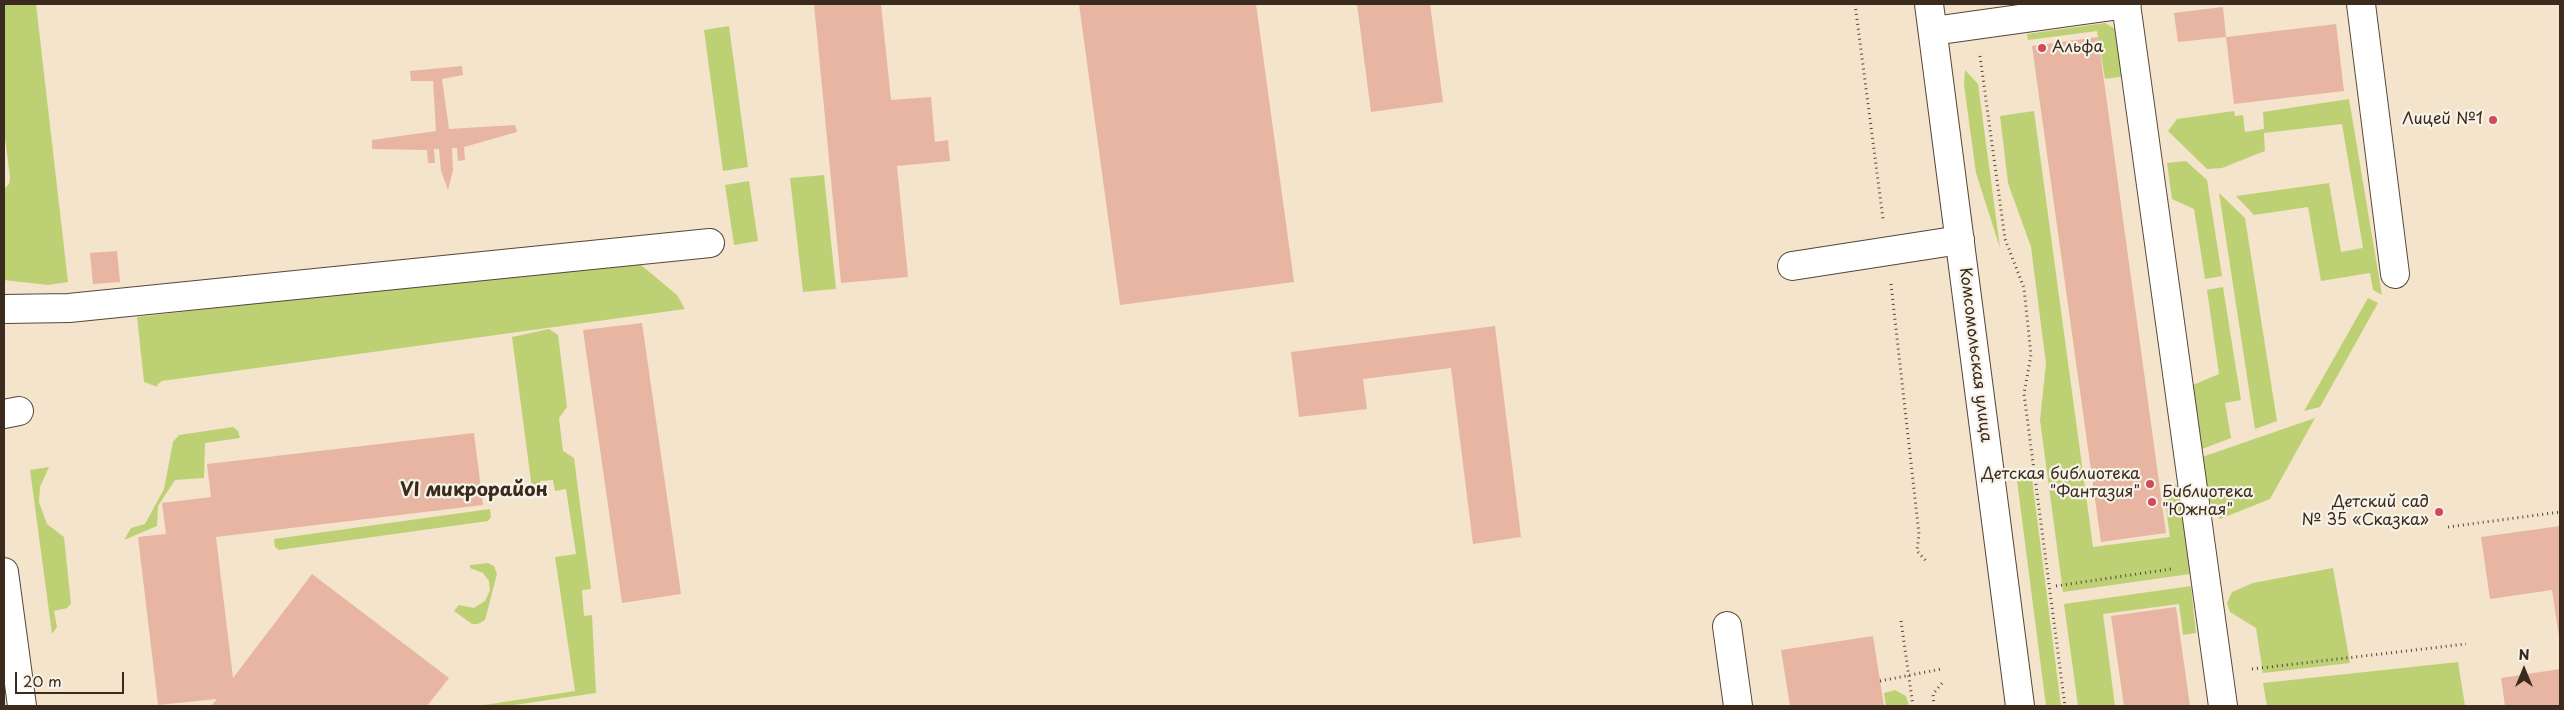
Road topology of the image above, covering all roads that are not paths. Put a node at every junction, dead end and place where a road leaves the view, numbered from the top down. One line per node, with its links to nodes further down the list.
1 (1929, 4): 4 (main road, Комсомольская улица)
2 (2117, 4): 4 (main road); 15 (main road)
3 (2361, 4): 8 (main road)
4 (1933, 31): 5 (main road, Комсомольская улица)
5 (1960, 240): 7 (main road); 14 (main road, Комсомольская улица)
6 (710, 243): 9 (main road)
7 (1792, 266)
8 (2395, 274)
9 (4, 309)
10 (4, 572): 12 (main road)
11 (1727, 626): 13 (main road)
12 (22, 706)
13 (1738, 706)
14 (2020, 706)
15 (2223, 706)

